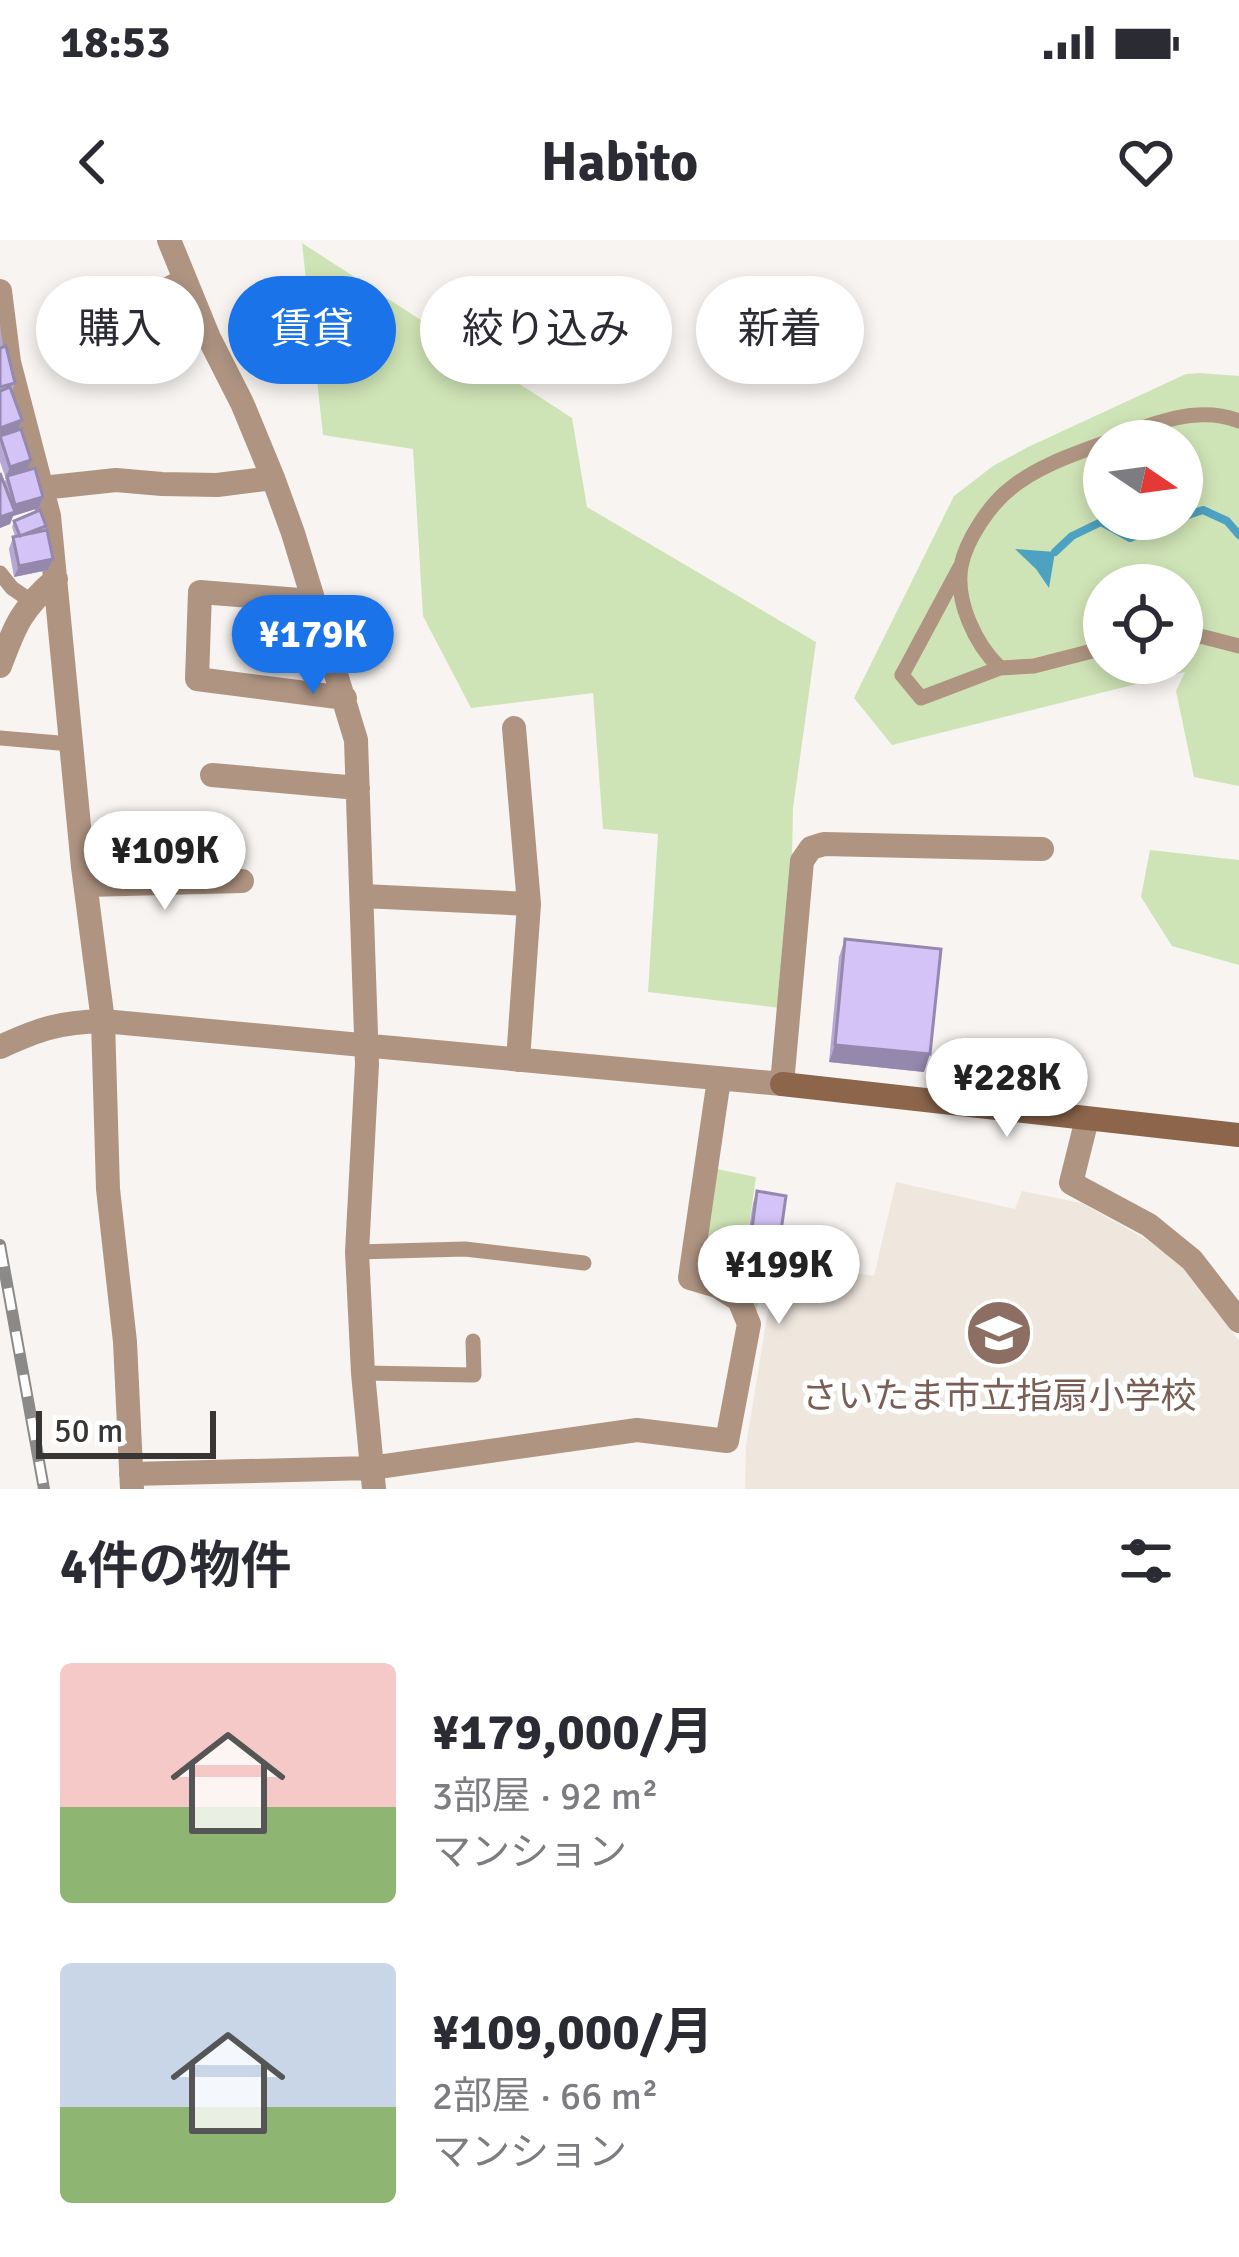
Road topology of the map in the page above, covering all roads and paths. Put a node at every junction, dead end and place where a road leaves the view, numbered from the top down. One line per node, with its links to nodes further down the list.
1 (169, 240): 2 (street)
2 (184, 275): 7 (street)
3 (0, 291): 8 (street)
4 (1173, 420): 5 (lane)
5 (1239, 421)
6 (1083, 451): 9 (lane)
7 (273, 478): 8 (street); 13 (street)
8 (42, 488): 11 (street)
9 (962, 565): 18 (lane); 18 (lane)
10 (0, 573): 12 (lane)
11 (56, 579): 12 (street); 22 (street)
12 (31, 601): 17 (street)
13 (312, 601): 19 (street); 19 (street)
14 (1203, 637): 15 (lane)
15 (1239, 646)
16 (1083, 653): 18 (lane)
17 (0, 666)
18 (1000, 668)
19 (345, 698): 24 (street)
20 (514, 728): 29 (street)
21 (0, 738): 22 (lane)
22 (71, 744): 27 (street)
23 (212, 775): 24 (street)
24 (358, 788): 28 (street)
25 (1042, 849): 35 (street)
26 (242, 881): 27 (street)
27 (86, 885): 30 (street)
28 (363, 896): 29 (street); 32 (street)
29 (529, 904): 33 (street)
30 (103, 1022): 31 (street); 32 (street); 44 (street)
31 (0, 1047)
32 (367, 1048): 33 (street); 38 (street)
33 (518, 1060): 34 (street)
34 (719, 1078): 35 (street); 43 (street)
35 (782, 1084): 36 (street)
36 (1087, 1119): 37 (street); 40 (street)
37 (1239, 1135)
38 (357, 1252): 39 (lane); 42 (street)
39 (584, 1263)
40 (1239, 1321)
41 (473, 1341): 42 (lane)
42 (363, 1373): 43 (street)
43 (372, 1478): 44 (street)
44 (132, 1482)

